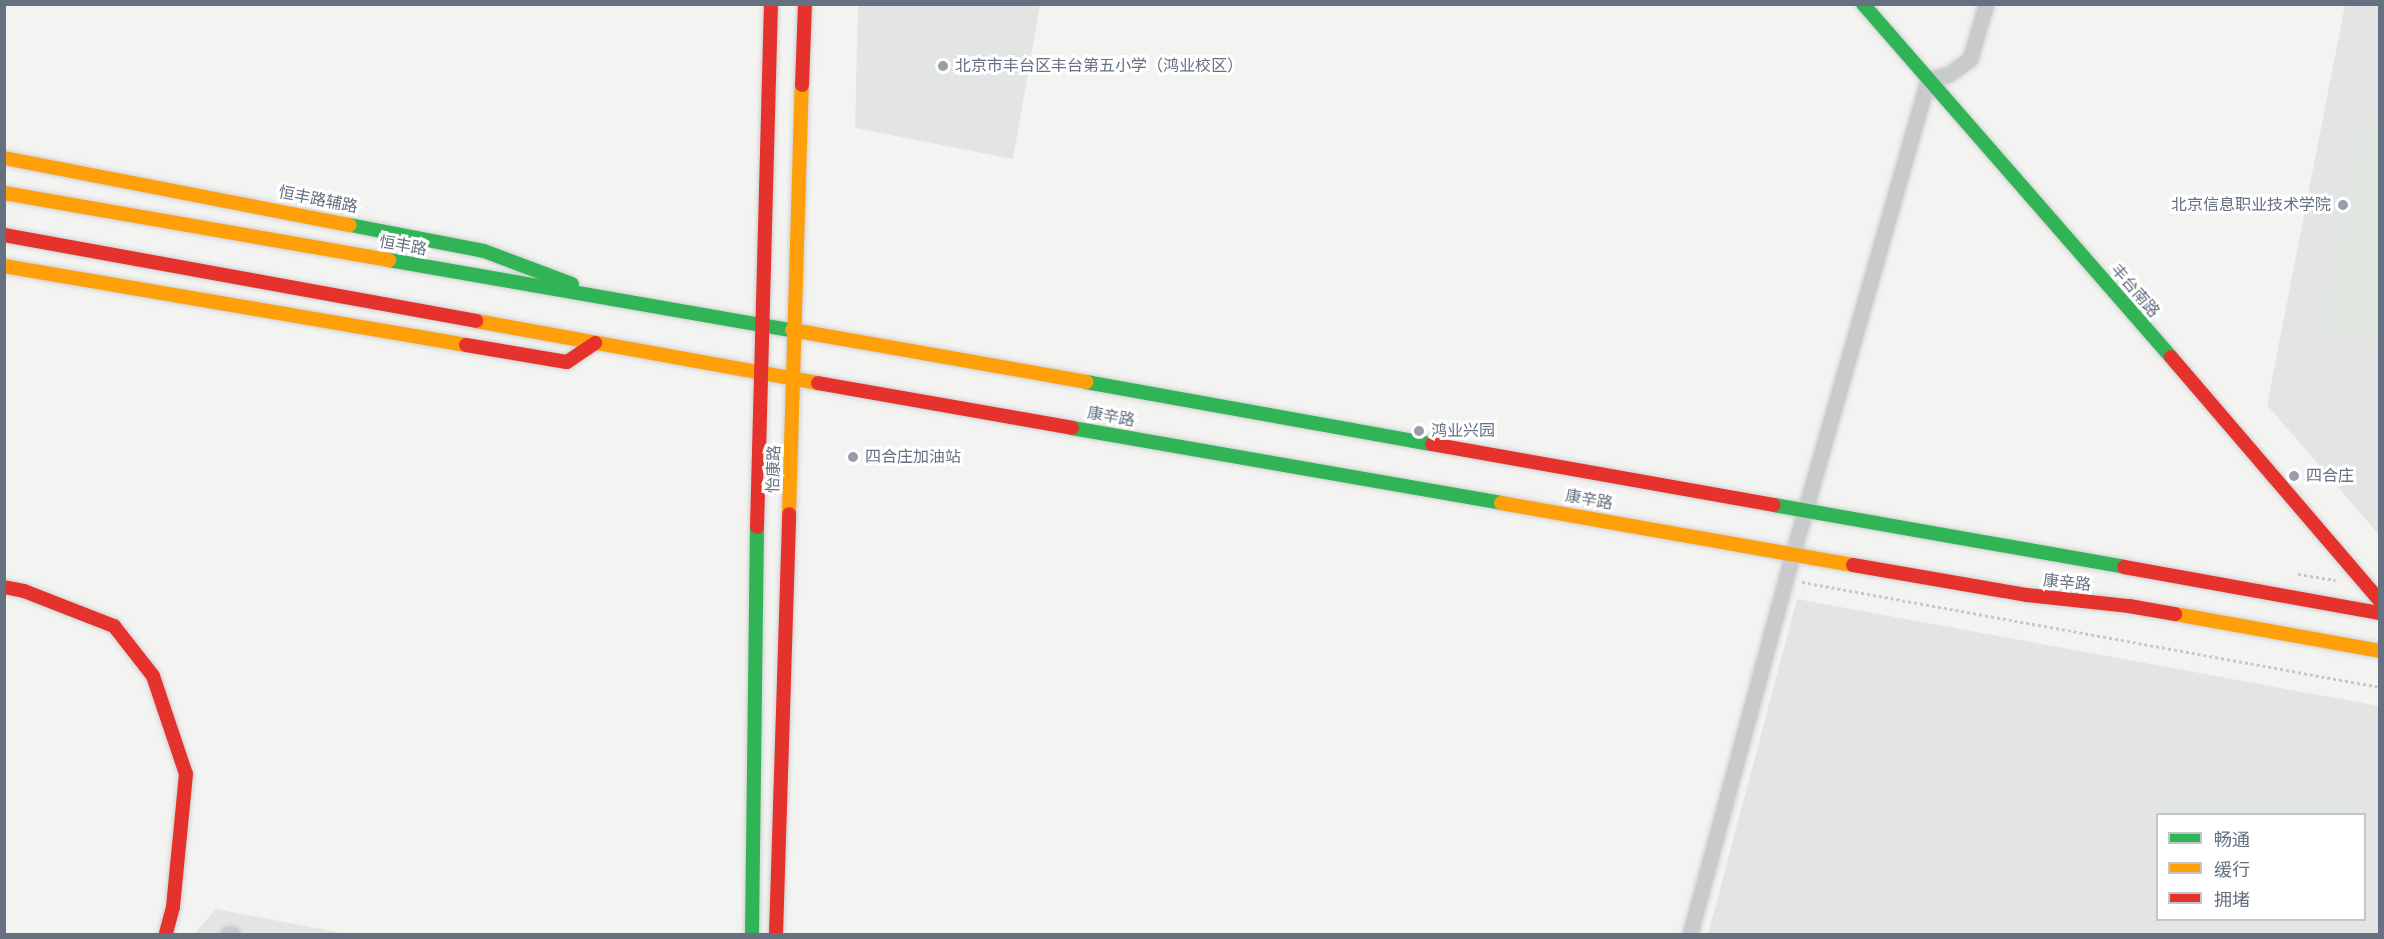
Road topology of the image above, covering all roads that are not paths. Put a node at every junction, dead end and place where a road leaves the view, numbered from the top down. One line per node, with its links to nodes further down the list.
1 (771, 4): 11 (main road, 怡康路)
2 (805, 4): 12 (main road, 怡康路)
3 (1863, 4): 5 (main road, 丰台南路)
4 (1986, 4): 5 (street)
5 (1928, 80): 16 (street); 19 (main road, 丰台南路)
6 (4, 158): 10 (main road, 恒丰路辅路)
7 (4, 193): 10 (main road, 恒丰路)
8 (4, 235): 13 (main road)
9 (4, 266): 13 (main road)
10 (619, 301): 11 (main road, 恒丰路)
11 (761, 324): 12 (main road, 恒丰路); 14 (main road, 怡康路)
12 (796, 331): 15 (main road, 怡康路); 16 (main road, 康辛路)
13 (595, 344): 14 (main road)
14 (758, 373): 15 (main road); 23 (main road, 怡康路)
15 (794, 378): 17 (main road, 康辛路); 24 (main road, 怡康路)
16 (1805, 511): 17 (street); 20 (main road, 康辛路)
17 (1793, 553): 21 (main road, 康辛路); 25 (street)
18 (4, 587): 22 (main road)
19 (2379, 601)
20 (2379, 613)
21 (2379, 651)
22 (166, 934)
23 (752, 934)
24 (776, 934)
25 (1690, 934)

